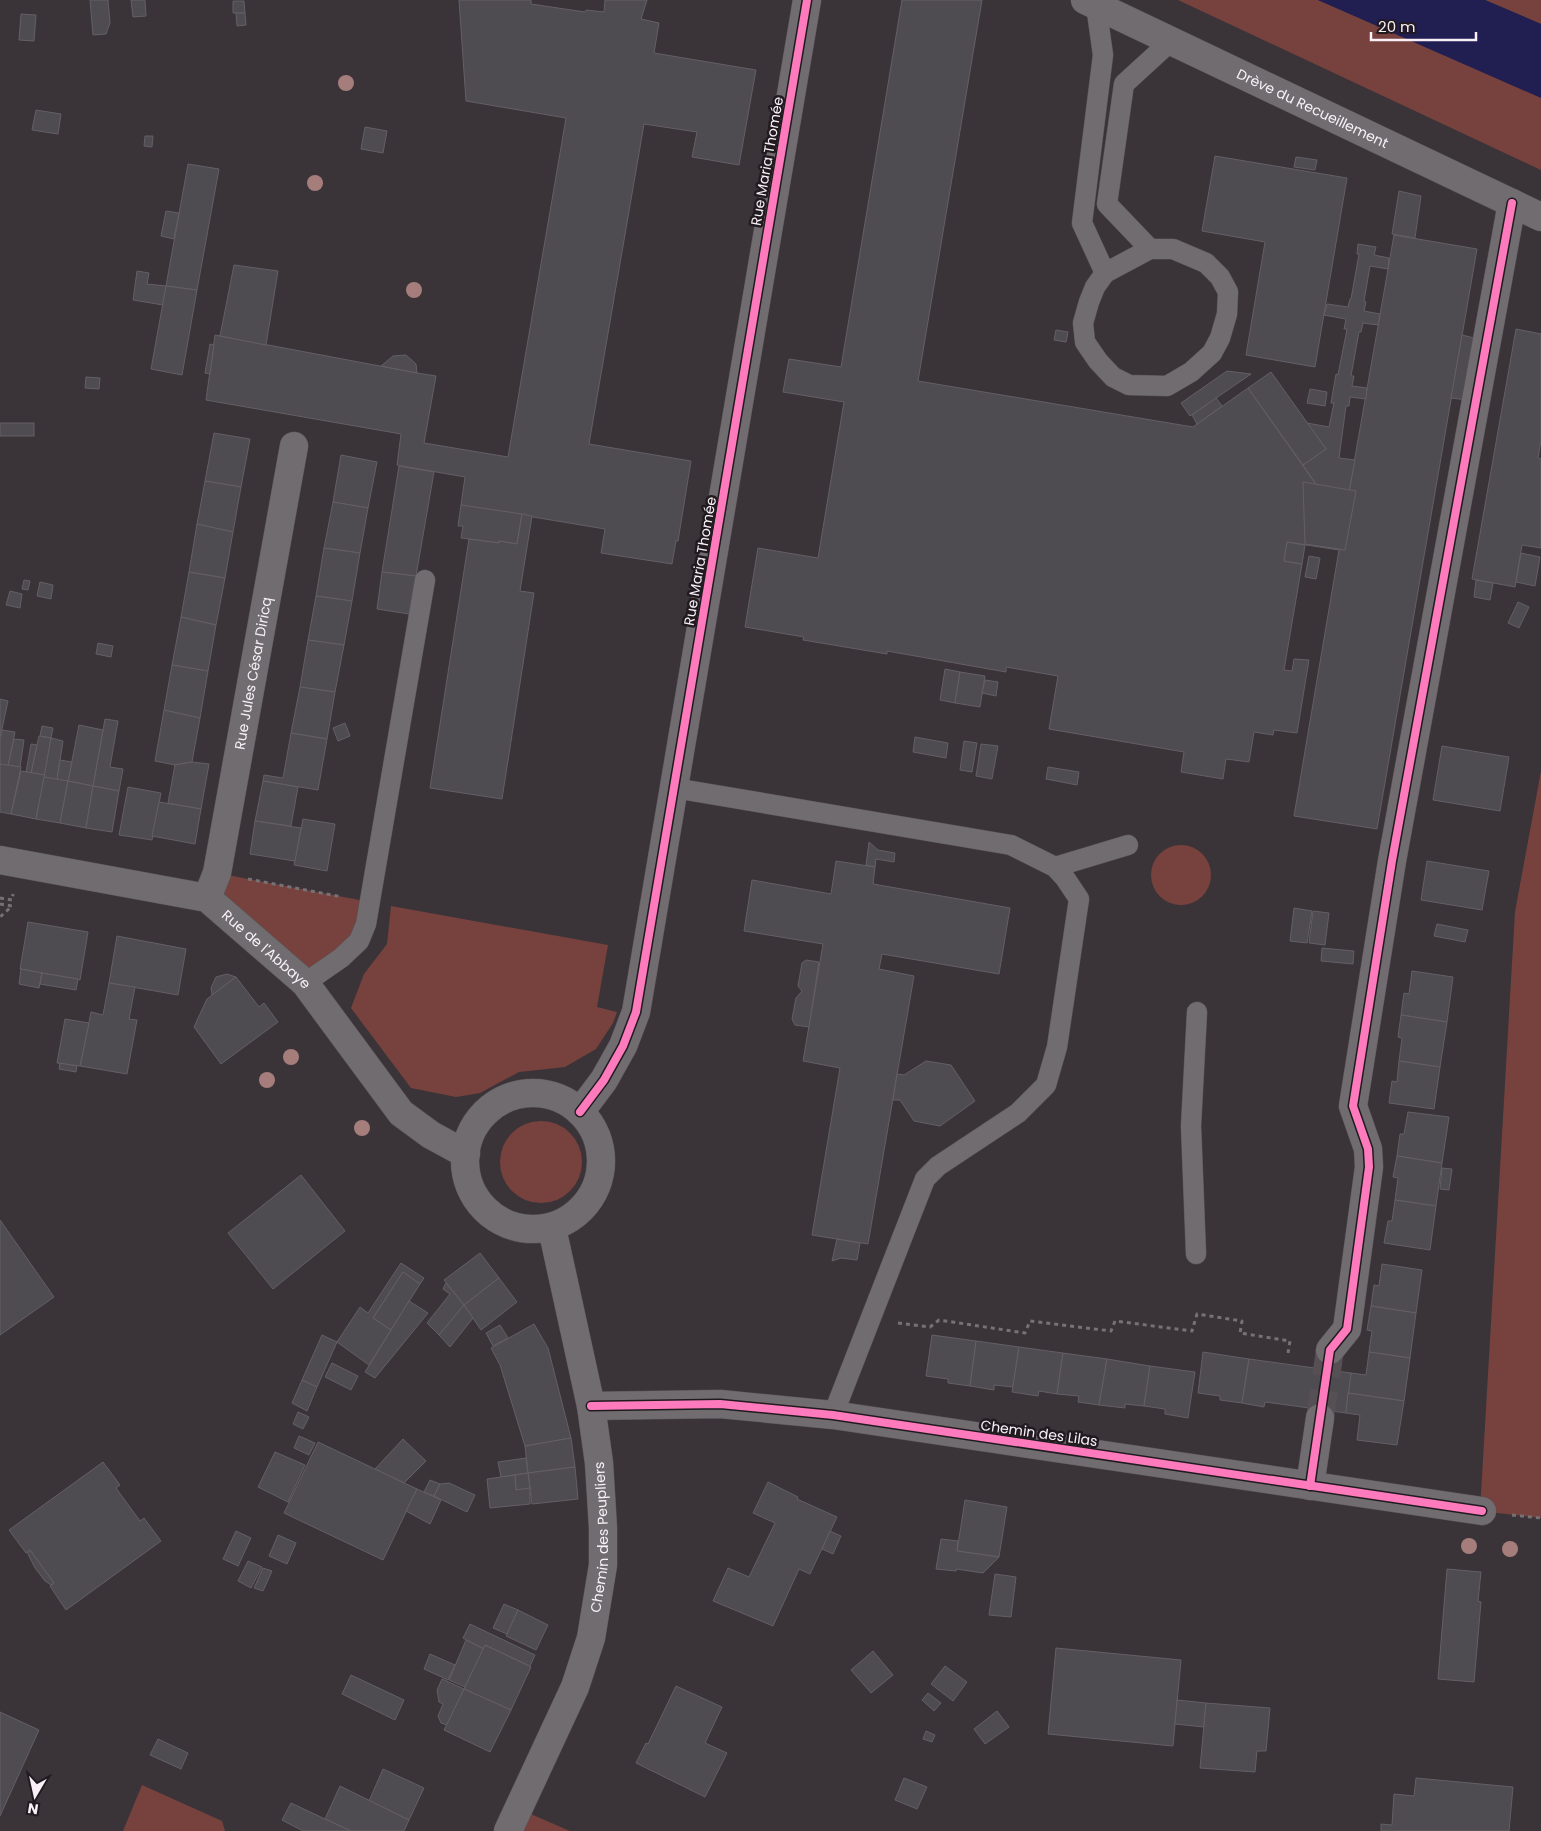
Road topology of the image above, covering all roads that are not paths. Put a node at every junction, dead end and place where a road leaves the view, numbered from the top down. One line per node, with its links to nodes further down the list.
1 (807, 0): 10 (street, Rue Maria Thomée)
2 (1090, 3): 3 (street, Drève du Recueillement); 7 (lane)
3 (1171, 41): 4 (street, Drève du Recueillement); 6 (lane)
4 (1512, 203): 5 (street, Drève du Recueillement); 21 (street)
5 (1541, 217)
6 (1150, 249): 7 (lane); 7 (lane)
7 (1105, 273)
8 (294, 446): 14 (street, Rue Jules César Diricq)
9 (425, 580): 15 (lane)
10 (674, 788): 13 (lane); 17 (street, Rue Maria Thomée)
11 (1128, 845): 13 (lane)
12 (0, 860): 14 (street)
13 (1055, 867): 23 (lane)
14 (212, 886): 15 (street, Rue de l'Abbaye)
15 (305, 983): 18 (street, Rue de l'Abbaye)
16 (1197, 1012): 20 (lane)
17 (580, 1112): 18 (street); 19 (street)
18 (466, 1154): 19 (street)
19 (552, 1228): 22 (street, Chemin des Peupliers)
20 (1196, 1254)
21 (1330, 1350)
22 (591, 1406): 23 (street, Chemin des Lilas); 27 (street, Chemin des Peupliers)
23 (832, 1415): 25 (street, Chemin des Lilas)
24 (1320, 1418): 25 (street)
25 (1310, 1486): 26 (street, Chemin des Lilas)
26 (1482, 1511)
27 (508, 1831)

